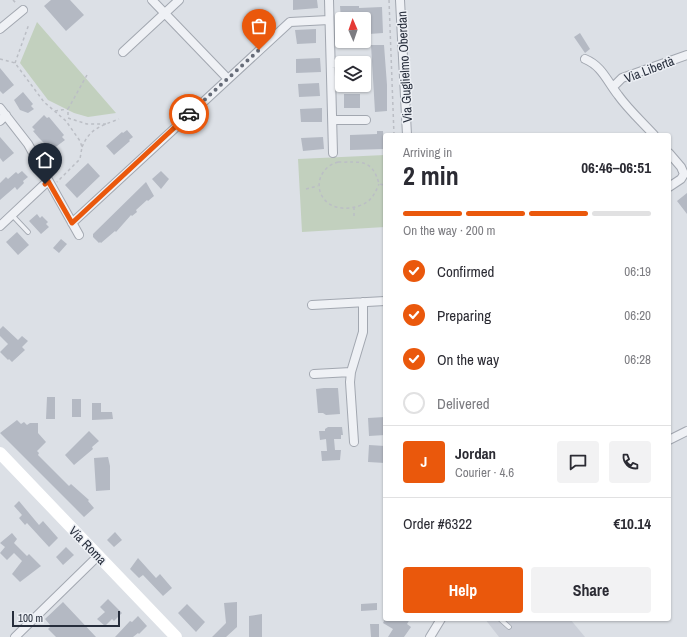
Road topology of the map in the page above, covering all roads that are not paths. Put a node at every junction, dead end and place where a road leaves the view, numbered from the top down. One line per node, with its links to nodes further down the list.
1 (152, 0): 6 (street)
2 (179, 0): 6 (street)
3 (329, 0): 7 (street)
4 (400, 0): 20 (street, Via Guglielmo Oberdan)
5 (23, 10): 8 (street)
6 (166, 12): 9 (street); 14 (street)
7 (329, 20): 12 (street); 14 (street)
8 (0, 29)
9 (123, 52)
10 (687, 55): 15 (street, Via Libertà)
11 (585, 59): 15 (street, Via Libertà)
12 (331, 64): 13 (street); 18 (street)
13 (335, 64)
14 (228, 79): 27 (street)
15 (613, 87): 21 (street, Via Libertà)
16 (0, 108): 17 (street)
17 (3, 118): 24 (street)
18 (333, 120): 19 (street); 22 (street)
19 (366, 120)
20 (407, 133)
21 (652, 133)
22 (333, 153)
23 (671, 155): 25 (street)
24 (50, 184): 26 (street); 27 (street)
25 (671, 186)
26 (12, 215): 28 (street); 29 (lane)
27 (72, 223): 30 (street)
28 (0, 226)
29 (28, 232)
30 (79, 235)
31 (383, 301): 32 (street)
32 (363, 302): 33 (street); 34 (street)
33 (312, 305)
34 (351, 372): 35 (street); 38 (street)
35 (314, 374)
36 (687, 431): 37 (street)
37 (671, 439)
38 (354, 442)
39 (1, 456): 40 (main road, Via Roma)
40 (98, 556): 42 (main road, Via Roma); 43 (street)
41 (440, 621): 44 (street)
42 (170, 635)
43 (15, 637)
44 (430, 637)

